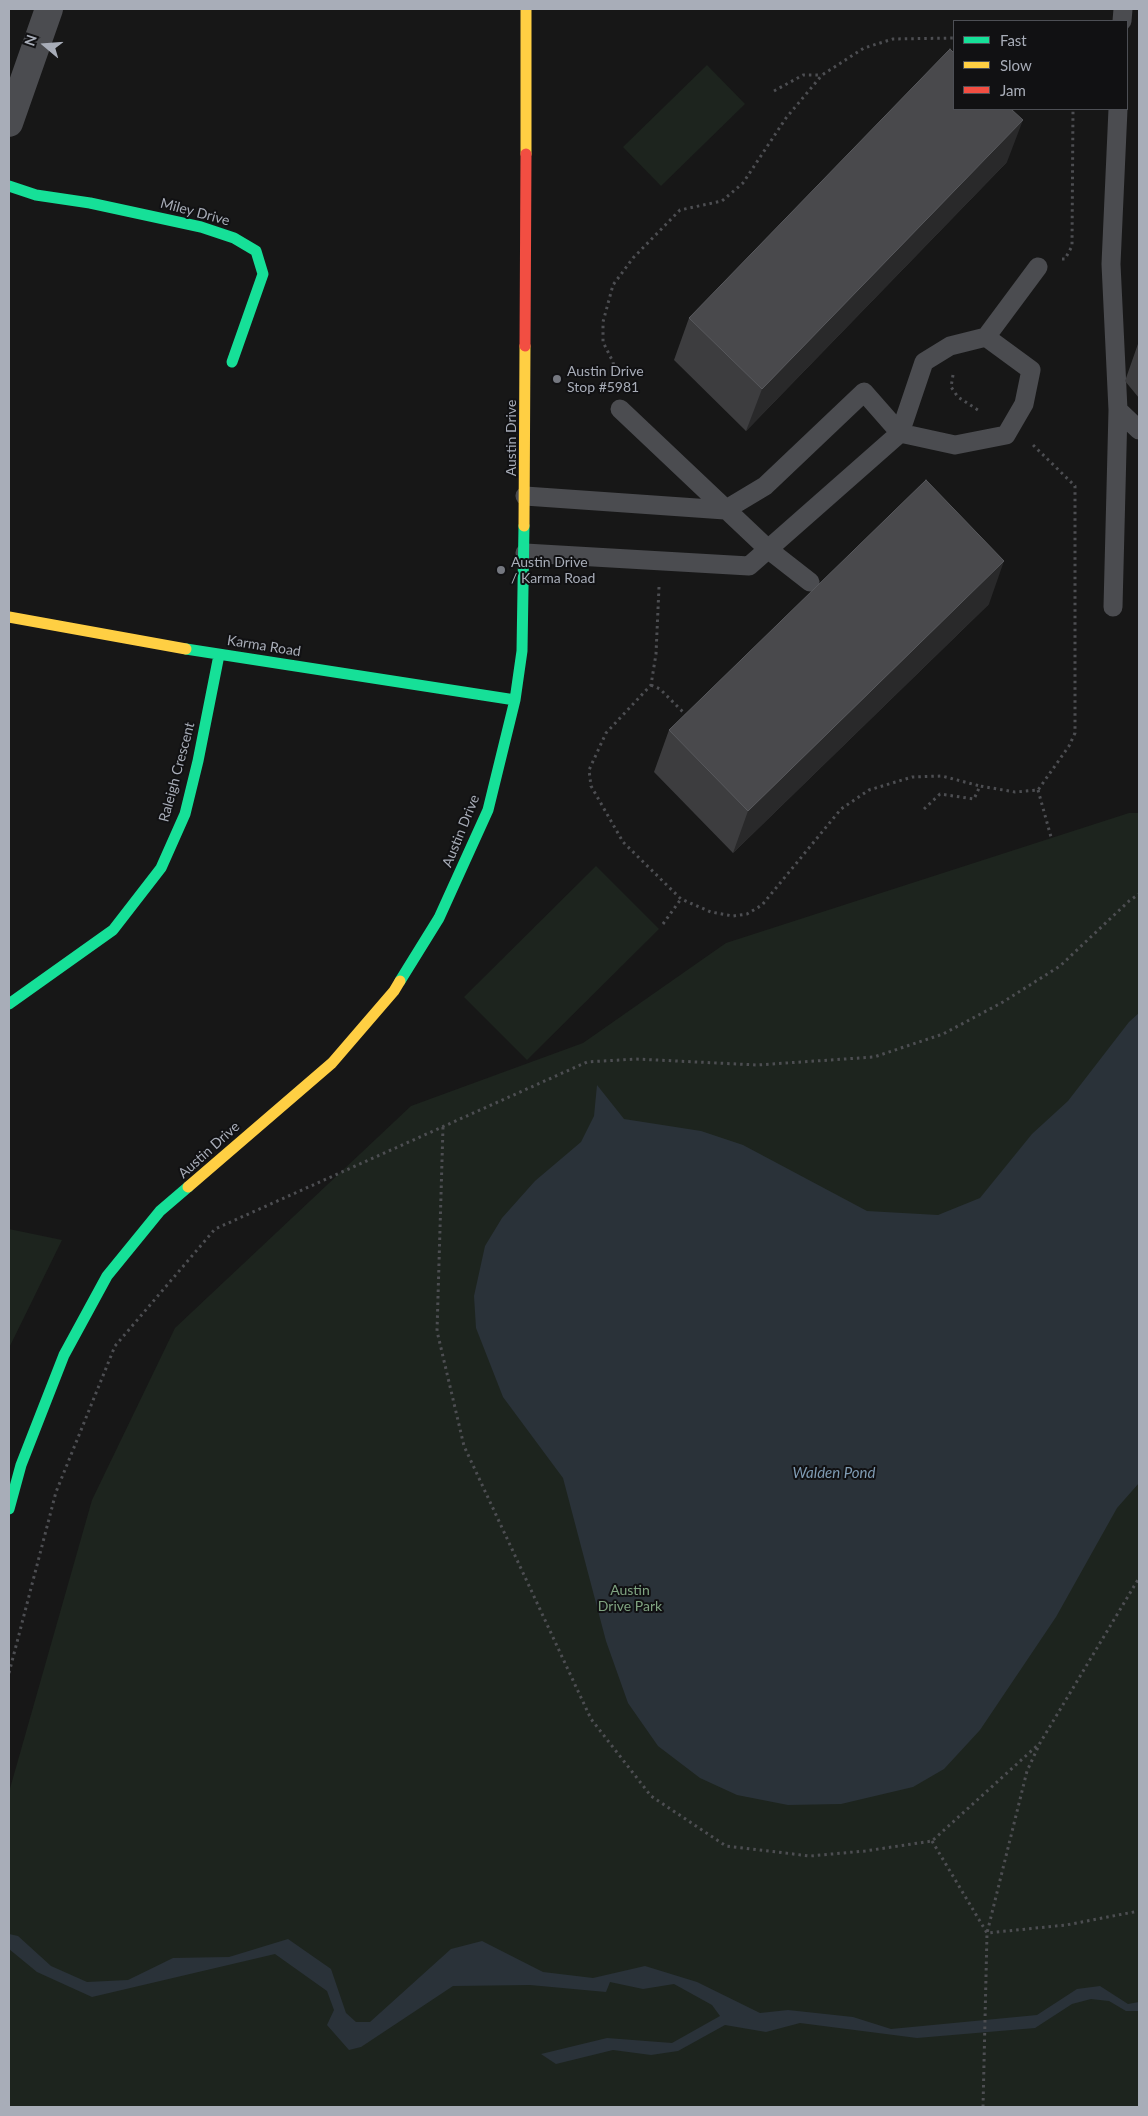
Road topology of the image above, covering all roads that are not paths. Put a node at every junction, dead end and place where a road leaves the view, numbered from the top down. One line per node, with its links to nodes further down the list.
1 (49, 9): 4 (street)
2 (526, 9): 13 (street, Austin Drive)
3 (1118, 110): 10 (lane)
4 (9, 123)
5 (9, 186): 8 (street, Miley Drive)
6 (1038, 267): 7 (lane)
7 (986, 337): 12 (lane); 12 (lane)
8 (232, 362)
9 (620, 409): 14 (lane)
10 (1118, 410): 11 (lane); 18 (lane)
11 (1139, 430)
12 (900, 433): 14 (lane); 15 (lane)
13 (526, 496): 14 (lane); 16 (street, Austin Drive)
14 (725, 510): 15 (lane)
15 (769, 550): 16 (lane); 17 (lane)
16 (525, 553): 21 (street, Austin Drive)
17 (810, 582)
18 (1113, 606)
19 (9, 617): 20 (street, Karma Road)
20 (219, 655): 21 (street, Karma Road); 22 (street, Raleigh Crescent)
21 (516, 700): 23 (street, Austin Drive)
22 (9, 1004)
23 (9, 1509)

